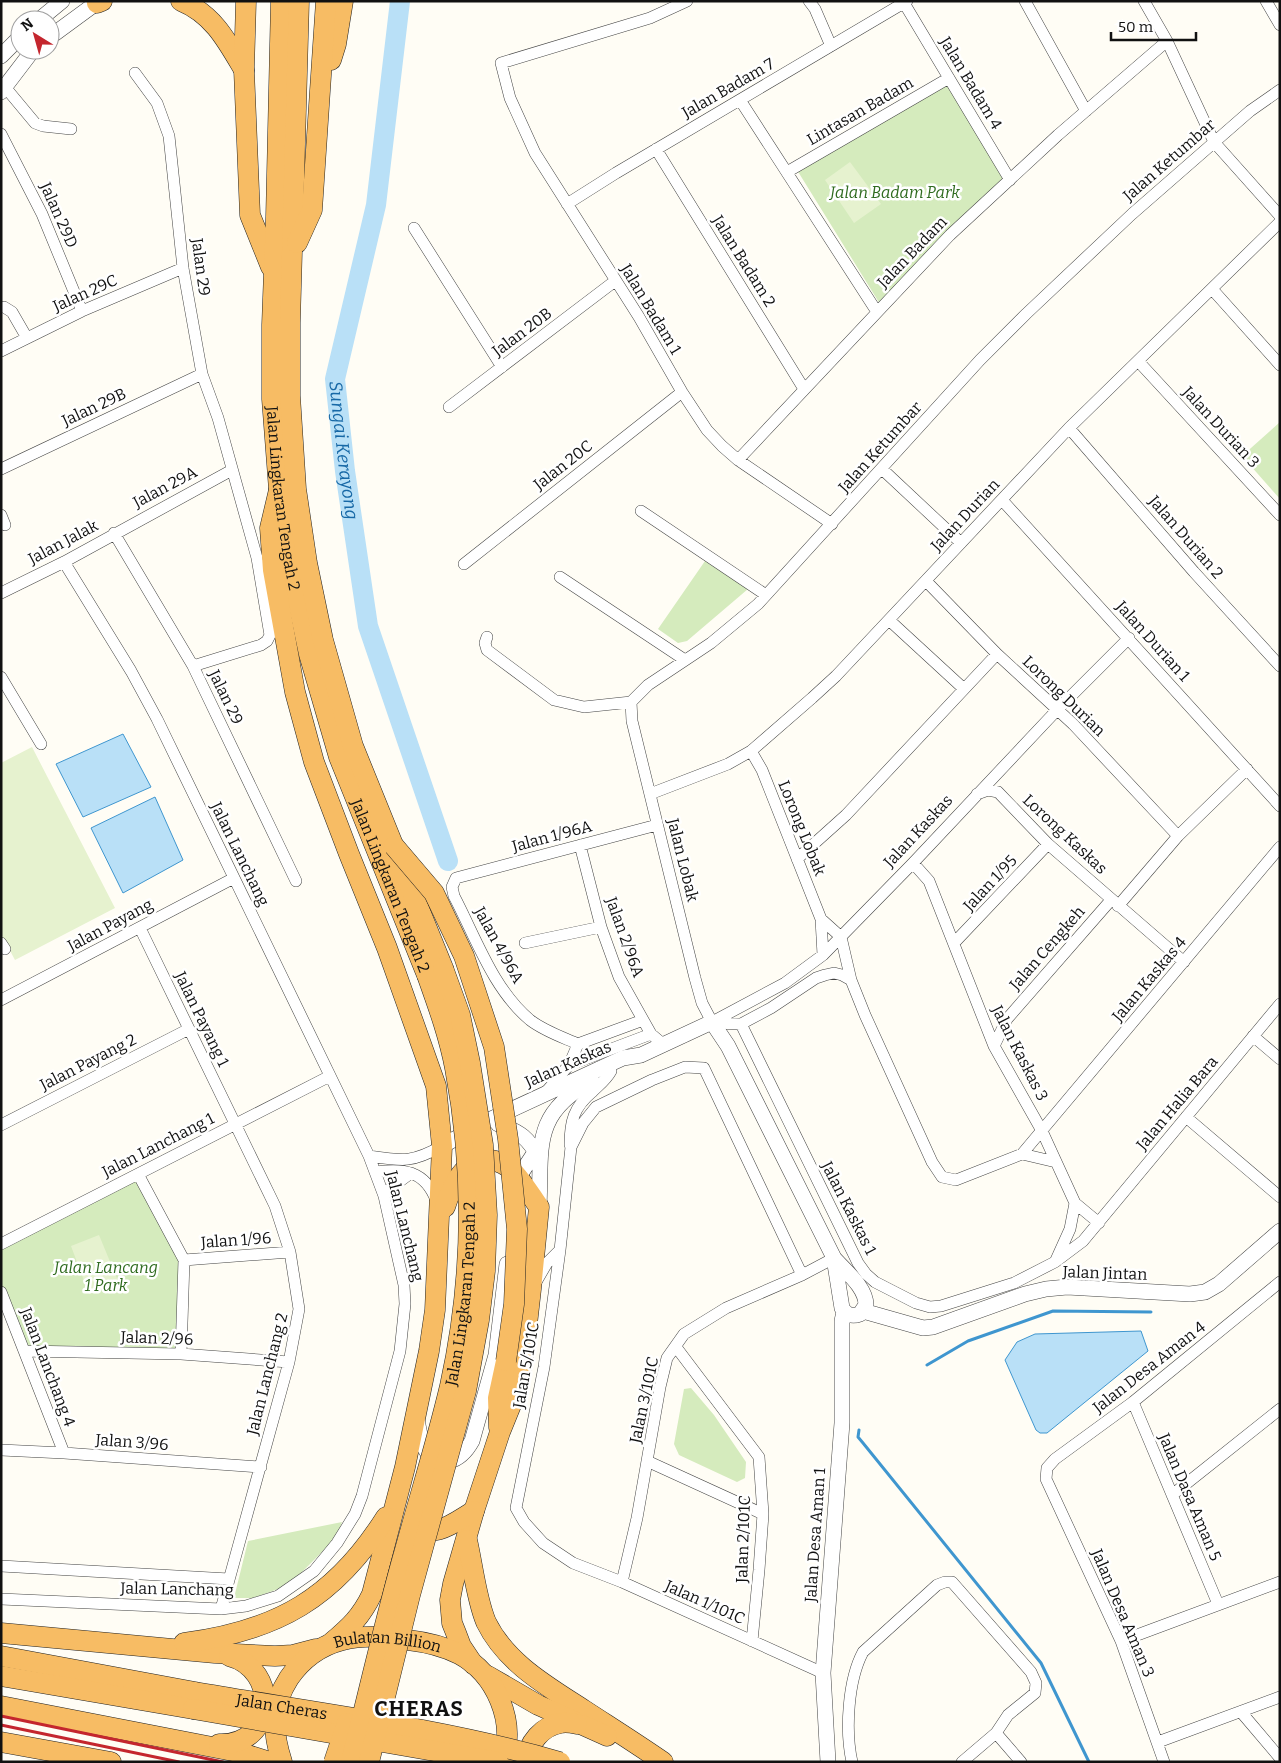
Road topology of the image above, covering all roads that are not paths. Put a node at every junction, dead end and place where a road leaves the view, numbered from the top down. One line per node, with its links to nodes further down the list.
1 (62, 1): 15 (street)
2 (181, 1): 23 (highway)
3 (246, 1): 23 (highway)
4 (281, 1): 34 (highway, Jalan Lingkaran Tengah 2)
5 (299, 1): 34 (highway, Jalan Lingkaran Tengah 2)
6 (326, 1): 29 (highway)
7 (343, 1): 29 (highway)
8 (687, 1): 38 (street, Jalan Badam 1)
9 (809, 1): 19 (street)
10 (1025, 1): 30 (street)
11 (1144, 1): 18 (street)
12 (1266, 1): 16 (street)
13 (99, 2): 17 (street)
14 (905, 2): 19 (street, Jalan Badam 7); 25 (street, Jalan Badam 4)
15 (51, 10)
16 (1280, 25)
17 (60, 30)
18 (1166, 41): 30 (street, Jalan Badam); 33 (street)
19 (831, 46): 28 (street, Jalan Badam 7)
20 (10, 47): 21 (street)
21 (1, 56)
22 (24, 60): 26 (street)
23 (244, 70): 44 (highway)
24 (135, 73): 43 (street, Jalan 29)
25 (949, 78): 36 (street, Lintasan Badam); 37 (street, Jalan Badam 4)
26 (2, 86): 31 (street)
27 (1280, 90): 33 (street, Jalan Ketumbar)
28 (740, 100): 35 (street, Jalan Badam 7); 36 (street)
29 (318, 108): 42 (highway)
30 (1086, 111): 37 (street, Jalan Badam)
31 (71, 129)
32 (1, 134): 48 (street, Jalan 29D)
33 (1214, 142): 39 (street); 62 (street, Jalan Ketumbar)
34 (287, 145): 42 (highway, Jalan Lingkaran Tengah 2); 44 (highway, Jalan Lingkaran Tengah 2)
35 (656, 149): 38 (street, Jalan Badam 7); 56 (street, Jalan Badam 2)
36 (786, 172): 49 (street)
37 (1010, 180): 49 (street, Jalan Badam)
38 (567, 204): 45 (street, Jalan Badam 1)
39 (1280, 216)
40 (1280, 222): 46 (street, Jalan Durian)
41 (414, 228): 54 (street)
42 (292, 256): 100 (highway, Jalan Lingkaran Tengah 2)
43 (183, 268): 48 (street, Jalan 29C); 55 (street, Jalan 29)
44 (274, 273): 64 (highway, Jalan Lingkaran Tengah 2)
45 (615, 281): 54 (street, Jalan 20B); 57 (street, Jalan Badam 1)
46 (1212, 289): 52 (street, Jalan Durian); 53 (street)
47 (4, 307): 50 (street)
48 (82, 311): 50 (street, Jalan 29C)
49 (877, 312): 56 (street, Jalan Badam)
50 (27, 338): 51 (street, Jalan 29C)
51 (1, 351)
52 (1138, 360): 59 (street, Jalan Durian); 67 (street, Jalan Durian 3)
53 (1280, 365)
54 (502, 367): 58 (street, Jalan 20B)
55 (202, 374): 61 (street, Jalan 29B); 63 (street, Jalan 29)
56 (804, 389): 60 (street, Jalan Badam)
57 (682, 392): 60 (street, Jalan Badam 1); 72 (street, Jalan 20C)
58 (449, 407)
59 (1069, 428): 65 (street, Jalan Durian); 83 (street, Jalan Durian 2)
60 (738, 460): 68 (street, Jalan Badam 1)
61 (1, 469)
62 (882, 469): 68 (street, Jalan Ketumbar); 70 (street)
63 (232, 470): 69 (street, Jalan 29A); 82 (street, Jalan 29)
64 (279, 490): 139 (highway); 201 (highway, Jalan Lingkaran Tengah 2, bridge)
65 (1002, 500): 70 (street, Jalan Durian); 79 (street, Jalan Durian 1)
66 (641, 511): 76 (street)
67 (1280, 515)
68 (832, 524): 76 (street, Jalan Ketumbar)
69 (114, 533): 71 (street, Jalan Jalak); 82 (street, Jalan 29)
70 (961, 543): 74 (street, Jalan Durian)
71 (64, 562): 75 (street, Jalan Jalak); 104 (street, Jalan Lanchang)
72 (464, 564)
73 (560, 577): 81 (street)
74 (926, 581): 77 (street, Jalan Durian); 80 (street, Lorong Durian)
75 (1, 593)
76 (766, 595): 81 (street, Jalan Ketumbar)
77 (889, 620): 85 (street); 89 (street, Jalan Durian)
78 (487, 637): 86 (street)
79 (1129, 638): 87 (street, Jalan Kaskas); 90 (street, Jalan Durian 1)
80 (997, 654): 85 (street); 87 (street, Lorong Durian)
81 (686, 660): 86 (street, Jalan Ketumbar)
82 (193, 666): 106 (street, Jalan 29)
83 (1280, 666)
84 (1, 677): 88 (street)
85 (964, 689): 102 (street)
86 (631, 702): 93 (street, Jalan Lobak)
87 (1057, 710): 91 (street, Jalan Kaskas); 97 (street, Lorong Durian)
88 (41, 744)
89 (751, 751): 93 (street, Jalan Durian); 102 (street, Lorong Lobak)
90 (1247, 769): 95 (street, Jalan Durian 1); 97 (street, Jalan Cengkeh)
91 (998, 771): 92 (street, Lorong Kaskas); 94 (street, Jalan Kaskas)
92 (998, 792): 94 (street, Lorong Kaskas); 98 (street, Lorong Kaskas)
93 (650, 794): 96 (street, Jalan Lobak)
94 (977, 794): 103 (street, Jalan Kaskas)
95 (1280, 806)
96 (657, 825): 99 (street, Jalan 1/96A); 120 (street, Jalan Lobak)
97 (1178, 836): 107 (street, Jalan Cengkeh)
98 (1048, 844): 107 (street, Lorong Kaskas); 113 (street, Jalan 1/95)
99 (580, 845): 105 (street, Jalan 1/96A); 109 (street, Jalan 2/96A)
100 (394, 846): 175 (highway, bridge); 221 (highway, Jalan Lingkaran Tengah 2, bridge)
101 (1280, 848): 115 (street, Jalan Kaskas 4)
102 (797, 859): 108 (street, Lorong Lobak)
103 (913, 862): 111 (street, Jalan Kaskas); 113 (street, Jalan Kaskas 3)
104 (234, 878): 110 (street, Jalan Payang); 132 (street, Jalan Lanchang)
105 (456, 878): 125 (street, Jalan 4/96A)
106 (296, 880)
107 (1115, 903): 115 (street, Lorong Kaskas); 127 (street, Jalan Cengkeh)
108 (821, 919): 111 (street, Lorong Lobak); 114 (street, Lorong Lobak)
109 (601, 927): 112 (street); 119 (street, Jalan 2/96A)
110 (140, 928): 117 (street, Jalan Payang); 122 (street, Jalan Payang 1)
111 (841, 937): 114 (street, Jalan Kaskas); 116 (street)
112 (525, 943)
113 (954, 944): 127 (street, Jalan Kaskas 3)
114 (823, 955): 120 (street, Jalan Kaskas)
115 (1184, 962): 138 (street, Jalan Kaskas 4)
116 (851, 980): 121 (street); 142 (street)
117 (1, 1000)
118 (1280, 1004): 124 (street, Jalan Halia Bara)
119 (643, 1020): 123 (street, Jalan 2/96A); 125 (street)
120 (712, 1022): 121 (street, Jalan Kaskas); 126 (street, Jalan Kaskas); 159 (street)
121 (741, 1024): 161 (street, Jalan Kaskas 1)
122 (189, 1029): 136 (street, Jalan Payang 1); 137 (street, Jalan Payang 2)
123 (651, 1034): 126 (street); 130 (street)
124 (1253, 1036): 129 (street); 134 (street, Jalan Halia Bara)
125 (578, 1044): 130 (street)
126 (664, 1045): 128 (street, Jalan Kaskas)
127 (994, 1046): 138 (street, Jalan Kaskas 3)
128 (641, 1055): 131 (street); 133 (street, Jalan Kaskas)
129 (1280, 1058)
130 (569, 1066): 133 (street)
131 (611, 1072): 140 (street, Jalan 5/101C); 141 (street)
132 (330, 1076): 136 (street, Jalan Lanchang 1); 143 (street, Jalan Lanchang)
133 (543, 1094): 135 (street, Jalan Kaskas)
134 (1186, 1117): 150 (street); 154 (street, Jalan Halia Bara)
135 (489, 1120): 139 (street, Jalan Kaskas); 141 (street)
136 (235, 1124): 147 (street, Jalan Lanchang 1); 158 (street, Jalan Lanchang 2)
137 (1, 1125)
138 (1042, 1131): 142 (street); 144 (street, Jalan Kaskas 3)
139 (442, 1146): 143 (street); 153 (highway)
140 (571, 1147): 157 (street, Jalan 5/101C); 162 (street, Jalan 5/101C)
141 (539, 1151): 148 (street); 152 (street)
142 (1022, 1154): 144 (street)
143 (369, 1156): 145 (street, Jalan Lanchang)
144 (1056, 1162): 151 (street, Jalan Kaskas 3)
145 (376, 1172): 146 (street); 149 (street, Jalan Lanchang)
146 (411, 1173): 149 (street); 153 (street)
147 (138, 1174): 156 (street, Jalan Lanchang 1); 160 (street)
148 (518, 1178): 152 (highway); 153 (highway); 174 (street)
149 (384, 1196): 194 (street, Jalan Lanchang)
150 (1280, 1197)
151 (1075, 1203): 154 (street, Jalan Kaskas 3); 161 (street)
152 (539, 1208): 164 (highway)
153 (439, 1217): 174 (highway)
154 (1099, 1223): 161 (street, Jalan Kaskas 1)
155 (1280, 1231): 166 (street, Jalan Jintan)
156 (1, 1244)
157 (560, 1250): 164 (street); 187 (street, Jalan 5/101C)
158 (290, 1252): 160 (street, Jalan 1/96); 171 (street, Jalan Lanchang 2)
159 (834, 1258): 162 (street, Jalan 3/101C); 166 (street); 167 (street)
160 (184, 1260): 170 (street)
161 (1055, 1262)
162 (802, 1274): 168 (street, Jalan 3/101C)
163 (1280, 1282): 172 (street, Jalan Desa Aman 4)
164 (531, 1290): 175 (highway)
165 (1, 1292): 169 (street, Jalan Lanchang 4)
166 (864, 1301): 167 (street); 167 (street)
167 (843, 1306): 204 (street, Jalan Desa Aman 1)
168 (676, 1347): 178 (street, Jalan 3/101C); 185 (street, Jalan 2/101C)
169 (24, 1351): 170 (street, Jalan 2/96); 177 (street, Jalan Lanchang 4)
170 (181, 1354): 171 (street, Jalan 2/96)
171 (289, 1362): 179 (street, Jalan Lanchang 2)
172 (1133, 1402): 181 (street, Jalan Desa Aman 4); 182 (street, Jalan Dasa Aman 5)
173 (1280, 1409): 182 (street)
174 (416, 1415): 180 (highway)
175 (500, 1432): 184 (highway)
176 (1, 1450): 177 (street, Jalan 3/96)
177 (64, 1453): 179 (street, Jalan 3/96)
178 (647, 1461): 185 (street); 190 (street, Jalan 3/101C)
179 (261, 1467): 189 (street, Jalan Lanchang 2)
180 (405, 1467): 183 (highway); 184 (highway)
181 (1046, 1479): 197 (street, Jalan Desa Aman 3)
182 (1172, 1495): 193 (street, Jalan Dasa Aman 5)
183 (395, 1502): 198 (highway); 199 (highway)
184 (474, 1511): 186 (highway)
185 (763, 1514): 196 (street, Jalan 2/101C)
186 (467, 1538): 203 (highway); 227 (highway)
187 (573, 1563): 190 (street, Jalan 1/101C)
188 (1, 1566): 189 (street, Jalan Lanchang)
189 (229, 1579): 194 (street, Jalan Lanchang 2)
190 (622, 1582): 196 (street, Jalan 1/101C)
191 (1280, 1582): 193 (street)
192 (1, 1599): 194 (street, Jalan Lanchang)
193 (1218, 1604): 197 (street)
194 (221, 1609)
195 (1, 1633): 199 (highway)
196 (752, 1641): 204 (street, Jalan 1/101C)
197 (1121, 1641): 214 (street, Jalan Desa Aman 3)
198 (326, 1646): 200 (highway); 203 (highway, Bulatan Billion); 218 (highway, Bulatan Billion)
199 (150, 1648): 200 (highway)
200 (215, 1653): 213 (highway)
201 (378, 1653): 219 (highway, bridge); 220 (highway, Jalan Lingkaran Tengah 2, bridge)
202 (1, 1656): 207 (highway, Jalan Cheras)
203 (478, 1668): 210 (highway); 223 (highway, Bulatan Billion)
204 (823, 1673): 228 (street, Jalan Desa Aman 1)
205 (1, 1676): 207 (highway, Jalan Cheras)
206 (1280, 1697): 209 (street)
207 (194, 1701): 222 (highway, Jalan Cheras, bridge); 225 (highway, Jalan Cheras, bridge)
208 (1, 1706): 213 (highway)
209 (1241, 1712): 214 (street); 215 (street)
210 (579, 1724): 224 (highway); 226 (highway)
211 (996, 1733): 229 (street); 230 (street); 231 (street)
212 (1, 1742): 216 (highway)
213 (180, 1742): 217 (highway)
214 (1158, 1742): 232 (street, Jalan Desa Aman 3)
215 (1280, 1758)
216 (111, 1762)
217 (270, 1762)
218 (282, 1762)
219 (334, 1762)
220 (351, 1762)
221 (369, 1762)
222 (498, 1762)
223 (502, 1762)
224 (526, 1762)
225 (560, 1762)
226 (658, 1762)
227 (663, 1762)
228 (828, 1762)
229 (852, 1762)
230 (962, 1762)
231 (1021, 1762)
232 (1164, 1762)

